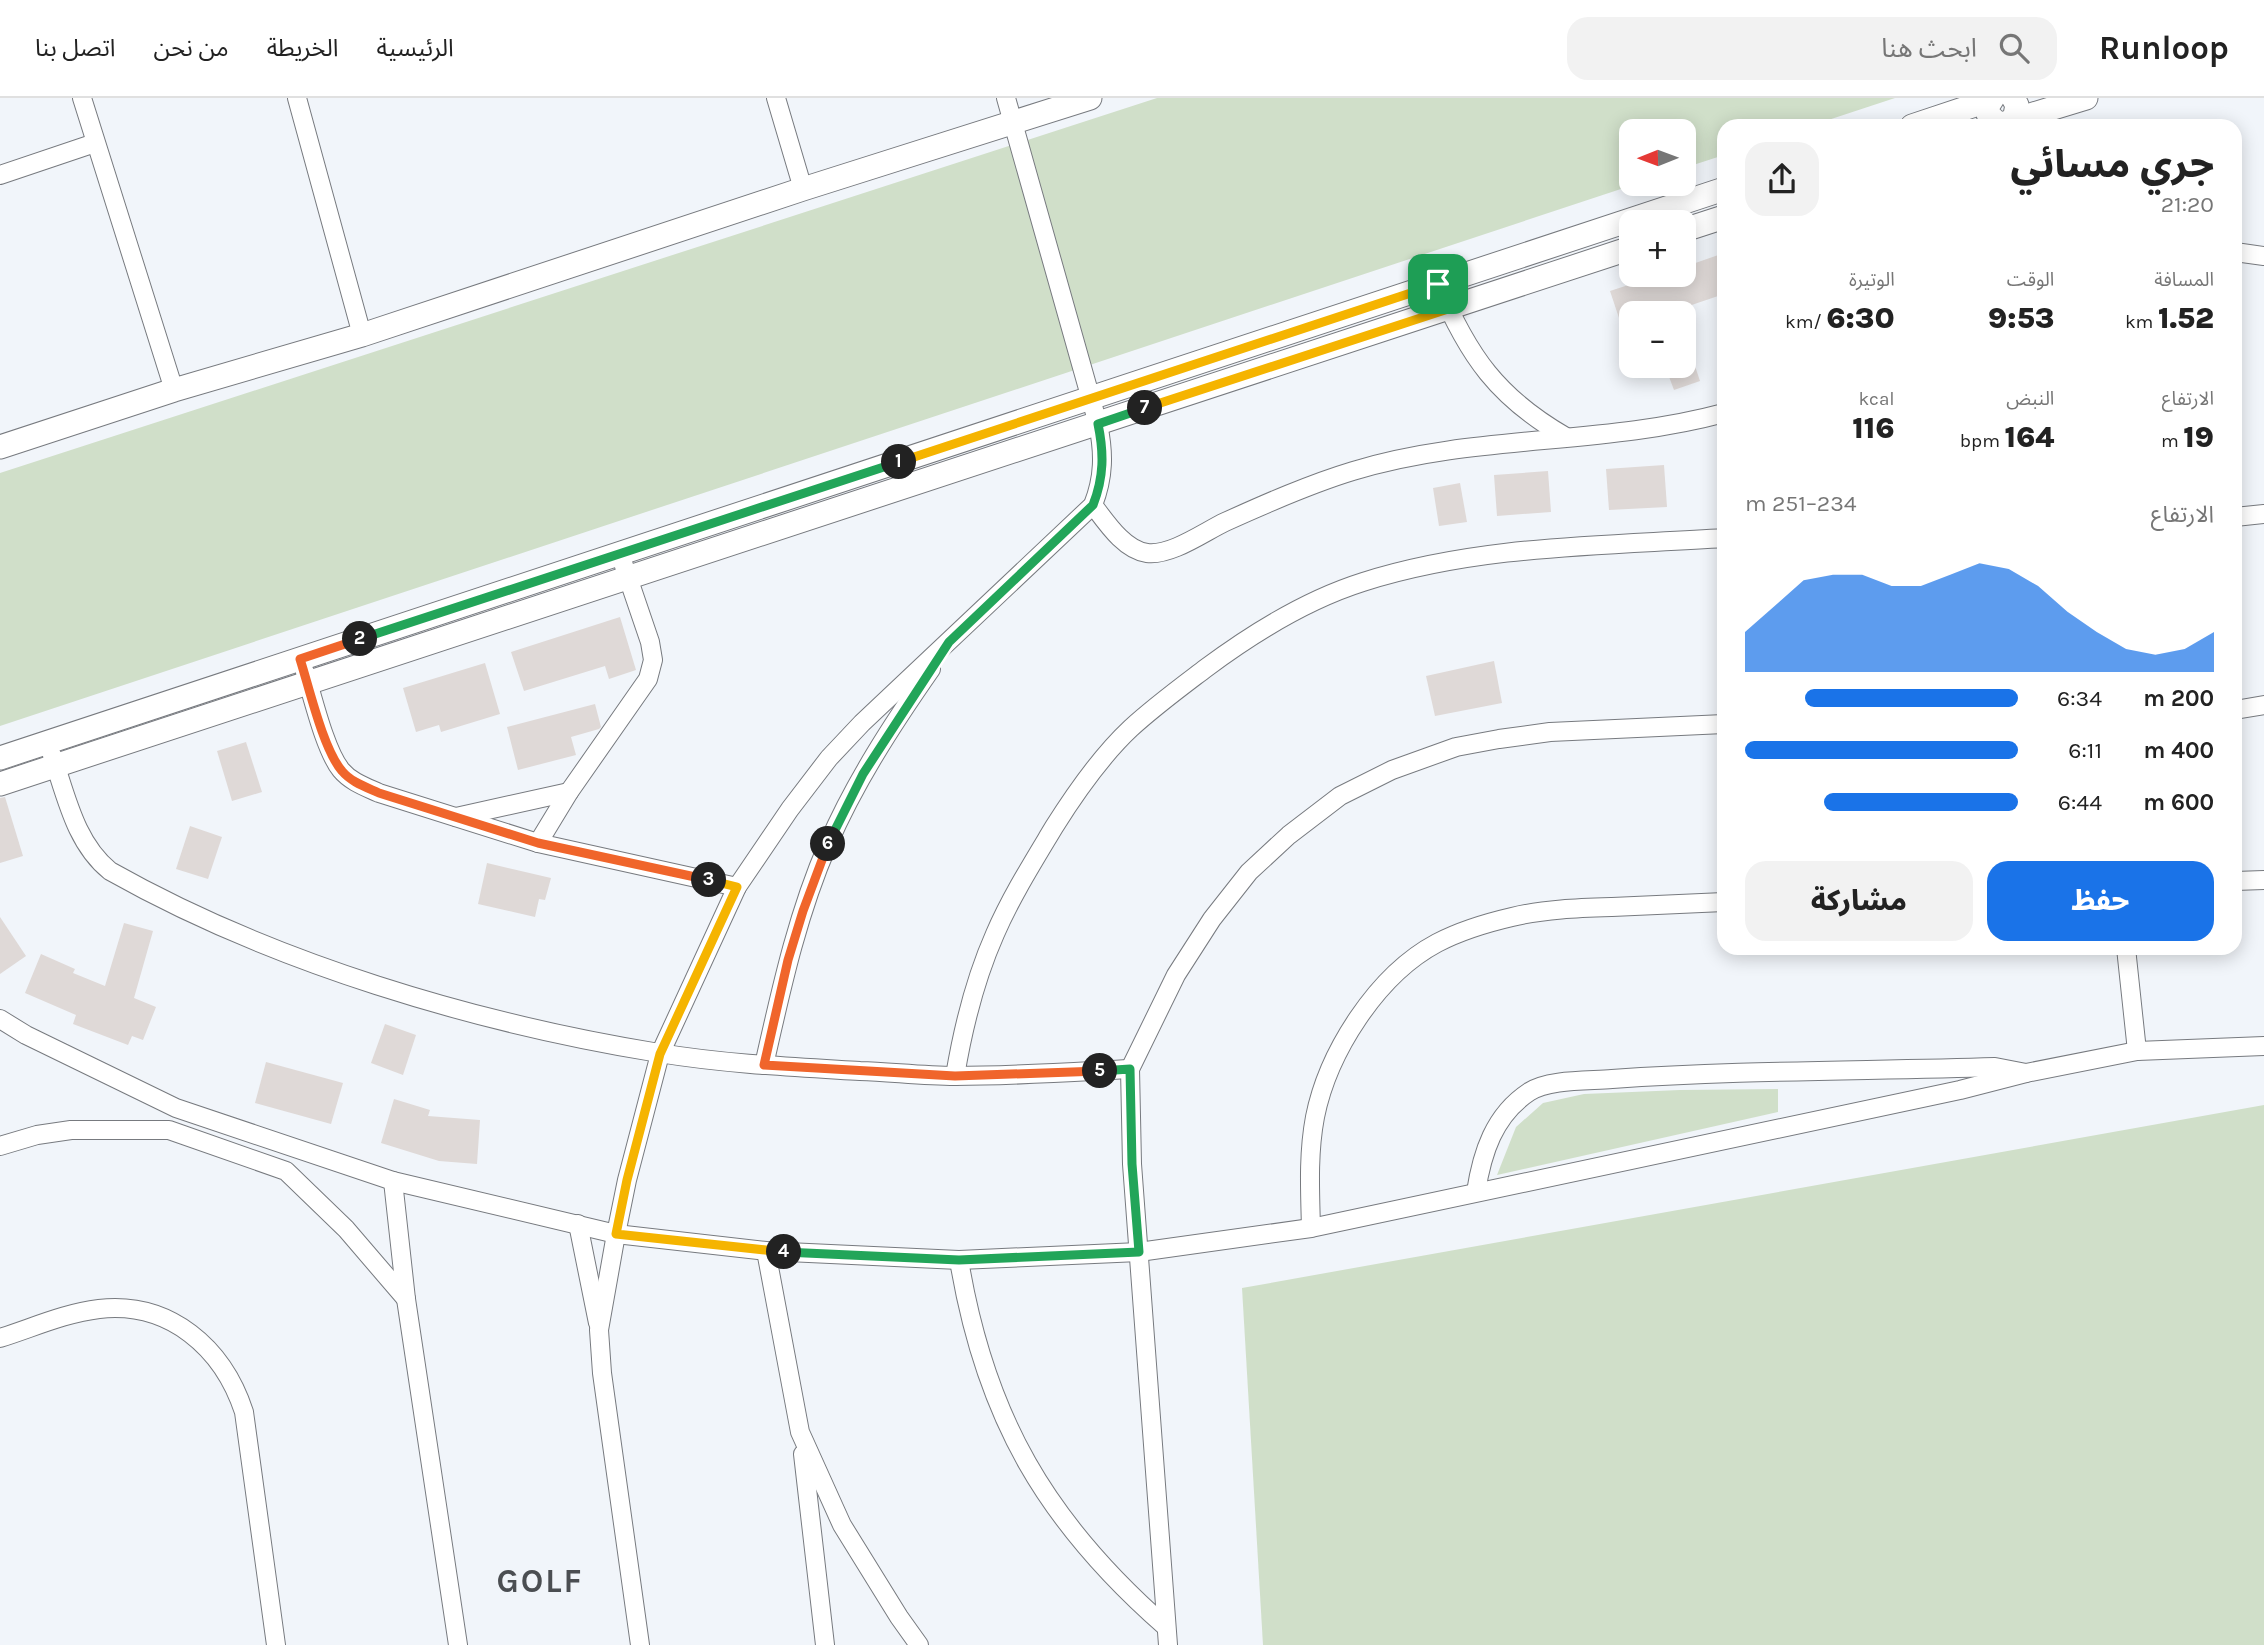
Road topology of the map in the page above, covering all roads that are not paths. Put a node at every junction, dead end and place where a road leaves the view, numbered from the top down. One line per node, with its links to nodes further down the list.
1 (82, 98): 10 (street)
2 (297, 98): 21 (street)
3 (776, 98): 12 (street)
4 (1006, 98): 9 (street)
5 (1090, 98): 9 (street)
6 (2086, 98): 7 (street)
7 (2001, 111): 8 (street)
8 (1954, 119)
9 (1012, 122): 12 (street); 23 (street)
10 (95, 143): 11 (street); 22 (street)
11 (0, 175)
12 (803, 189): 21 (street)
13 (1717, 191): 19 (street)
14 (1717, 219): 15 (street)
15 (1696, 226)
16 (1619, 252): 20 (street)
17 (2242, 253): 18 (street)
18 (2264, 256)
19 (1438, 284): 20 (street); 23 (street)
20 (1448, 309): 25 (street); 26 (street)
21 (362, 335): 22 (street)
22 (174, 390): 27 (street)
23 (1090, 399): 25 (street); 32 (street)
24 (1717, 414): 26 (street)
25 (1098, 424): 28 (street); 33 (street)
26 (1566, 437): 28 (street)
27 (0, 447)
28 (1093, 505): 34 (street)
29 (2264, 514): 30 (street)
30 (2242, 516)
31 (1717, 538): 59 (street)
32 (620, 554): 33 (street); 35 (street)
33 (629, 577): 36 (street); 44 (street)
34 (949, 642): 49 (street); 56 (street)
35 (300, 659): 36 (street); 40 (street)
36 (308, 682): 42 (street); 45 (street)
37 (2264, 705): 38 (street)
38 (2242, 708)
39 (1717, 724): 57 (street)
40 (48, 742): 41 (street); 42 (street)
41 (0, 758)
42 (56, 765): 43 (street); 55 (street)
43 (0, 784)
44 (569, 792): 45 (street); 46 (street)
45 (456, 817): 46 (street)
46 (538, 843): 49 (street)
47 (2264, 880): 48 (street)
48 (2242, 881)
49 (737, 887): 55 (street)
50 (1717, 902): 68 (street)
51 (2127, 955): 54 (street)
52 (0, 1019): 60 (street)
53 (2264, 1046): 54 (street)
54 (2137, 1051): 58 (street)
55 (660, 1054): 56 (street); 69 (street)
56 (764, 1065): 59 (street)
57 (1130, 1069): 59 (street); 71 (street)
58 (2026, 1073): 66 (street); 66 (street)
59 (955, 1076)
60 (176, 1108): 61 (street); 63 (street)
61 (169, 1130): 62 (street); 64 (street)
62 (0, 1146)
63 (295, 1148): 64 (street); 65 (street)
64 (286, 1171): 73 (street)
65 (393, 1181): 67 (street); 73 (street)
66 (1476, 1192): 68 (street)
67 (578, 1224): 69 (street); 74 (street)
68 (1311, 1228): 71 (street)
69 (616, 1234): 70 (street); 74 (street)
70 (766, 1251): 72 (street); 76 (street)
71 (1139, 1252): 72 (street); 77 (street)
72 (959, 1260): 77 (street)
73 (406, 1299): 79 (street)
74 (599, 1330): 80 (street)
75 (0, 1338): 78 (street)
76 (800, 1432): 81 (street); 82 (street)
77 (1166, 1626): 83 (street)
78 (276, 1645)
79 (458, 1645)
80 (640, 1645)
81 (825, 1645)
82 (919, 1645)
83 (1168, 1645)

